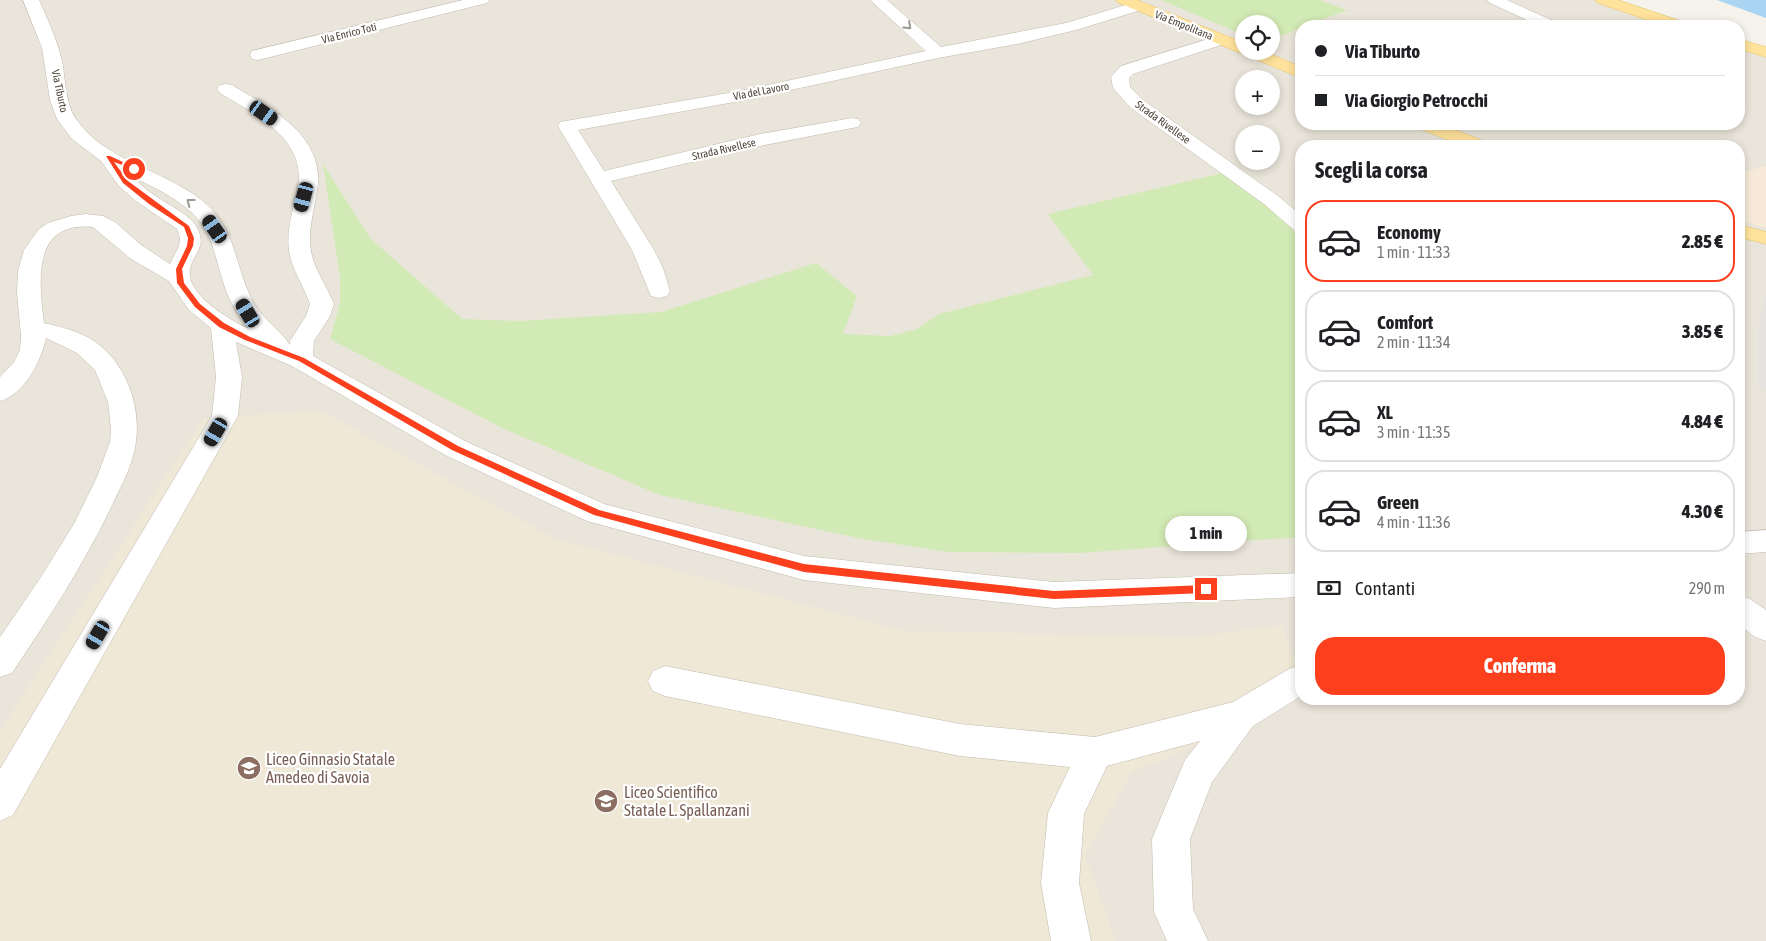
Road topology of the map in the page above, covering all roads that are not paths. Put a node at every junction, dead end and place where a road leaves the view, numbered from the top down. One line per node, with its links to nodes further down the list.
1 (30, 0): 23 (street, Via Tiburto)
2 (425, 0): 8 (street)
3 (482, 0): 8 (street, Via Enrico Toti)
4 (878, 0): 15 (street, one-way to 15)
5 (1495, 0): 9 (street)
6 (1603, 0): 10 (main road)
7 (1131, 3): 11 (main road, Via Empolitana); 15 (street, Via del Lavoro)
8 (440, 11): 16 (street, Via Enrico Toti)
9 (1539, 20)
10 (1662, 20)
11 (1221, 40): 12 (main road, Via Empolitana); 25 (street, Strada Rivellese)
12 (1235, 45)
13 (1745, 46): 14 (main road)
14 (1766, 52)
15 (938, 53): 24 (street, Via del Lavoro)
16 (258, 55)
17 (1270, 60): 18 (main road)
18 (1295, 71)
19 (226, 89): 35 (street)
20 (852, 122): 24 (street, Strada Rivellese)
21 (1439, 130): 22 (main road)
22 (1463, 140)
23 (108, 157): 28 (street, Via Tiburto, one-way to 23); 29 (street)
24 (598, 178): 31 (street, Via del Lavoro)
25 (1295, 221)
26 (1745, 233): 27 (main road)
27 (1766, 238)
28 (227, 256): 29 (street); 30 (street, Via Tiburto)
29 (180, 270): 32 (street); 34 (street)
30 (236, 289): 32 (street); 35 (street, Via Tiburto)
31 (659, 291)
32 (192, 299): 33 (street)
33 (222, 325): 35 (street); 47 (street)
34 (33, 328): 36 (street); 42 (street)
35 (293, 356): 39 (street)
36 (0, 392)
37 (1766, 541): 38 (street)
38 (1745, 543)
39 (1295, 585)
40 (1745, 612): 41 (street)
41 (1766, 628)
42 (0, 663)
43 (665, 681): 46 (street)
44 (1295, 683): 45 (street)
45 (1241, 715): 46 (street); 49 (street)
46 (1095, 754): 48 (street)
47 (0, 803)
48 (1071, 941)
49 (1188, 941)

